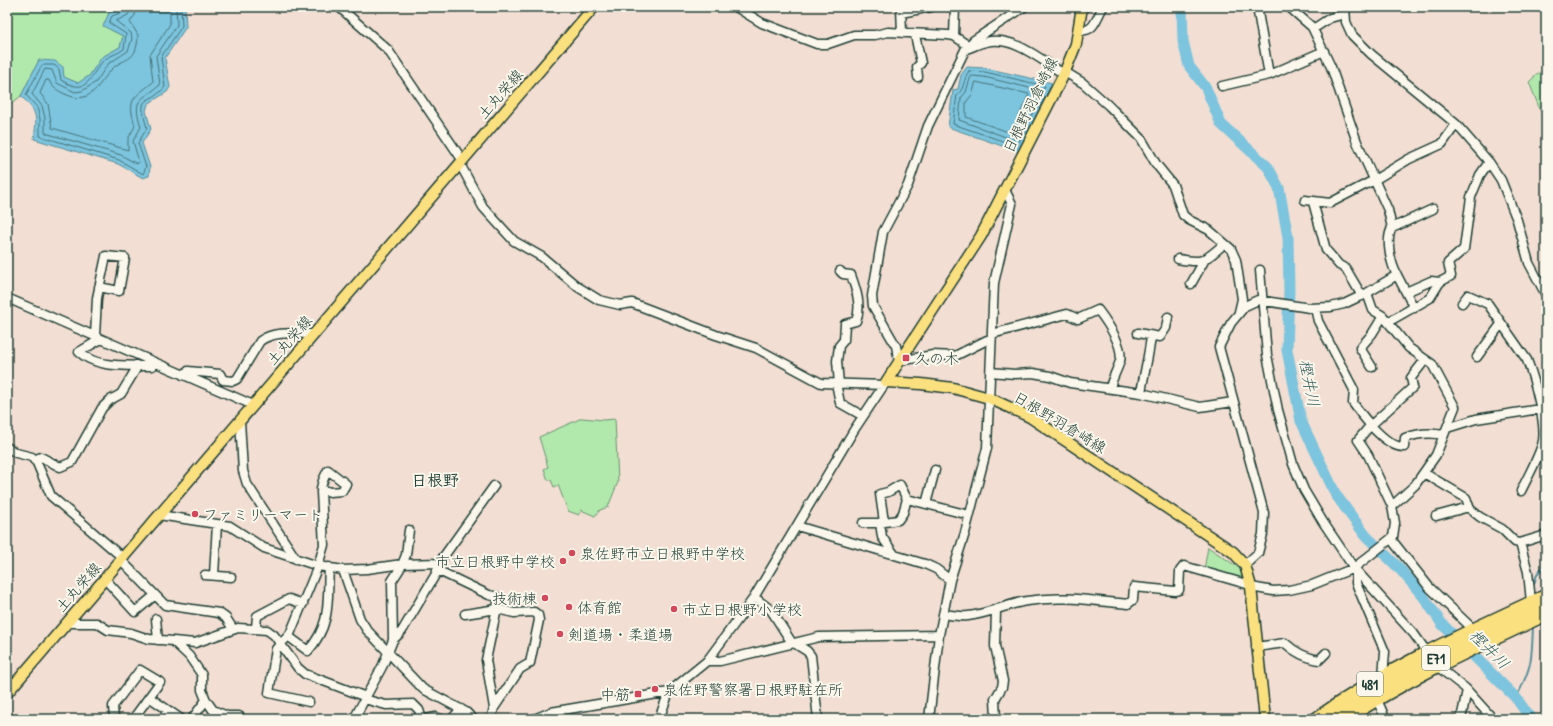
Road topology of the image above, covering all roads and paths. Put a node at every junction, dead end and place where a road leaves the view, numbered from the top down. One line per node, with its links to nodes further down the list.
1 (339, 7): 26 (street)
2 (594, 7): 26 (main road, 土丸栄線)
3 (736, 7): 15 (street)
4 (931, 7): 11 (street)
5 (955, 7): 17 (street)
6 (1024, 7): 18 (street)
7 (1082, 7): 14 (main road, 日根野羽倉崎線)
8 (1103, 7): 14 (street)
9 (1256, 7): 21 (street)
10 (1289, 7): 13 (street)
11 (901, 10): 15 (street)
12 (1345, 11): 13 (street); 24 (street)
13 (1313, 29): 19 (street)
14 (1079, 30): 20 (main road, 日根野羽倉崎線)
15 (902, 33): 16 (street)
16 (915, 35): 17 (street); 22 (street)
17 (954, 36): 18 (street)
18 (967, 48): 20 (street); 46 (street)
19 (1324, 51): 21 (street); 27 (street)
20 (1064, 73): 28 (main road, 日根野羽倉崎線); 31 (street)
21 (1269, 75): 23 (street)
22 (918, 77)
23 (1222, 86)
24 (1456, 124): 25 (street); 27 (street)
25 (1489, 162): 37 (street); 42 (street)
26 (461, 163): 55 (main road, 土丸栄線); 67 (street)
27 (1376, 179): 30 (street); 41 (street)
28 (1005, 190): 57 (street); 61 (main road, 日根野羽倉崎線)
29 (1433, 209): 30 (street)
30 (1392, 228): 36 (street)
31 (1224, 244): 33 (street); 50 (street)
32 (1178, 259): 33 (street)
33 (1204, 261): 38 (street)
34 (1260, 270): 44 (street)
35 (840, 271): 47 (street)
36 (1397, 275): 40 (street); 41 (street)
37 (1440, 282): 40 (street); 49 (street)
38 (1192, 284)
39 (99, 287): 39 (street); 58 (street)
40 (1406, 292): 49 (street)
41 (1365, 294): 48 (street); 52 (street)
42 (1546, 295)
43 (7, 298): 58 (street)
44 (1263, 301): 48 (street); 50 (street); 109 (street)
45 (1462, 303): 53 (street)
46 (873, 306): 47 (street); 61 (street)
47 (859, 308): 67 (street)
48 (1315, 308): 77 (street)
49 (1414, 308): 52 (street)
50 (1238, 314): 72 (street)
51 (1168, 317): 56 (street)
52 (1385, 319): 60 (street); 64 (street)
53 (1501, 324): 59 (street); 74 (street)
54 (1138, 333): 56 (street)
55 (314, 334): 66 (street); 73 (main road, 土丸栄線)
56 (1150, 336): 70 (street)
57 (992, 337): 61 (street); 65 (street); 69 (street)
58 (98, 338): 62 (street); 63 (street)
59 (1477, 357)
60 (1425, 360): 77 (street); 78 (street)
61 (899, 362): 68 (main road, 日根野羽倉崎線)
62 (156, 363): 63 (street); 66 (street)
63 (136, 365): 80 (street)
64 (1372, 367)
65 (990, 372): 69 (street); 71 (street)
66 (183, 375): 73 (street)
67 (837, 383): 68 (street); 75 (street)
68 (885, 384): 71 (main road, 日根野羽倉崎線); 75 (street)
69 (1110, 388): 70 (street)
70 (1141, 392): 72 (street)
71 (990, 398): 91 (street); 105 (main road, 日根野羽倉崎線)
72 (1233, 402): 105 (street)
73 (253, 405): 76 (main road, 土丸栄線)
74 (1543, 409): 78 (street); 85 (street)
75 (863, 416): 96 (street)
76 (240, 421): 90 (main road, 土丸栄線); 103 (street)
77 (1370, 426): 78 (street); 88 (street)
78 (1445, 432): 82 (street)
79 (7, 447): 80 (street)
80 (34, 460): 102 (street)
81 (935, 470): 87 (street)
82 (1424, 473): 88 (street); 89 (street)
83 (494, 486): 108 (street)
84 (321, 489): 106 (street)
85 (1521, 491)
86 (907, 500): 87 (street); 94 (street); 94 (street)
87 (926, 504): 91 (street)
88 (1392, 506): 99 (street)
89 (1470, 507): 92 (street); 100 (street)
90 (159, 515): 95 (street); 102 (main road, 土丸栄線)
91 (970, 515): 115 (street)
92 (1436, 516)
93 (863, 523): 94 (street)
94 (882, 523): 101 (street)
95 (217, 524): 103 (street); 112 (street)
96 (797, 526): 101 (street); 119 (street)
97 (409, 530): 104 (street)
98 (1546, 535): 100 (street)
99 (1391, 539): 109 (street); 133 (street)
100 (1520, 543): 120 (street)
101 (894, 554): 115 (street)
102 (122, 559): 114 (main road, 土丸栄線); 117 (street)
103 (296, 559): 106 (street)
104 (402, 564): 108 (street); 110 (street); 137 (street)
105 (1246, 565): 116 (main road)
106 (318, 566): 107 (street); 121 (street)
107 (329, 567): 110 (street); 135 (street)
108 (438, 567): 123 (street); 137 (street)
109 (1355, 569): 116 (street); 142 (street); 147 (street)
110 (343, 570): 143 (street)
111 (205, 575): 112 (street)
112 (214, 575): 113 (street)
113 (230, 577)
114 (105, 579): 117 (street); 129 (main road, 土丸栄線)
115 (950, 580): 126 (street)
116 (1251, 586): 124 (street); 141 (main road)
117 (155, 595): 132 (street)
118 (1546, 595): 120 (highway, 481)
119 (754, 597): 139 (street); 145 (street)
120 (1531, 602): 133 (highway, 481)
121 (303, 604): 131 (street); 135 (street)
122 (1546, 606): 180 (highway, E71)
123 (497, 609): 125 (street); 156 (street); 156 (street)
124 (996, 611): 126 (street); 177 (street)
125 (465, 614)
126 (943, 614): 134 (street)
127 (1546, 615): 181 (highway, E71)
128 (156, 619): 136 (street)
129 (67, 622): 136 (street); 150 (main road, 土丸栄線)
130 (1546, 623): 146 (highway, 481)
131 (256, 628): 132 (street); 140 (street)
132 (232, 629): 138 (street)
133 (1473, 629): 142 (highway, 481)
134 (939, 635): 139 (street); 176 (street)
135 (288, 636): 140 (street)
136 (158, 640): 138 (street)
137 (393, 640): 143 (street)
138 (173, 641): 153 (street)
139 (793, 643): 145 (street); 175 (street)
140 (280, 644): 152 (street); 154 (street)
141 (1256, 647): 144 (street); 178 (main road)
142 (1426, 651): 147 (highway, 481)
143 (388, 652): 152 (street); 157 (street)
144 (1326, 653)
145 (707, 661): 149 (street)
146 (1442, 670): 148 (street); 155 (highway, 481)
147 (1383, 676): 179 (highway, 481)
148 (1467, 690): 184 (street); 185 (street)
149 (669, 692): 173 (street); 174 (street)
150 (7, 693)
151 (149, 697): 158 (street); 160 (street); 161 (street)
152 (365, 698): 166 (street); 167 (street)
153 (206, 700): 159 (street); 164 (street)
154 (309, 702)
155 (1379, 704): 182 (highway, 481); 183 (street)
156 (494, 708): 172 (street)
157 (461, 709): 170 (street); 171 (street)
158 (168, 710): 162 (street); 163 (street)
159 (227, 718): 165 (street)
160 (114, 719)
161 (133, 719)
162 (162, 719)
163 (181, 719)
164 (192, 719)
165 (242, 719)
166 (354, 719)
167 (422, 719)
168 (426, 719): 169 (street)
169 (441, 719)
170 (452, 719)
171 (473, 719)
172 (491, 719)
173 (534, 719)
174 (659, 719)
175 (818, 719)
176 (929, 719)
177 (996, 719)
178 (1265, 719)
179 (1315, 719)
180 (1331, 719)
181 (1347, 719)
182 (1355, 719)
183 (1383, 719)
184 (1461, 719)
185 (1493, 719)

